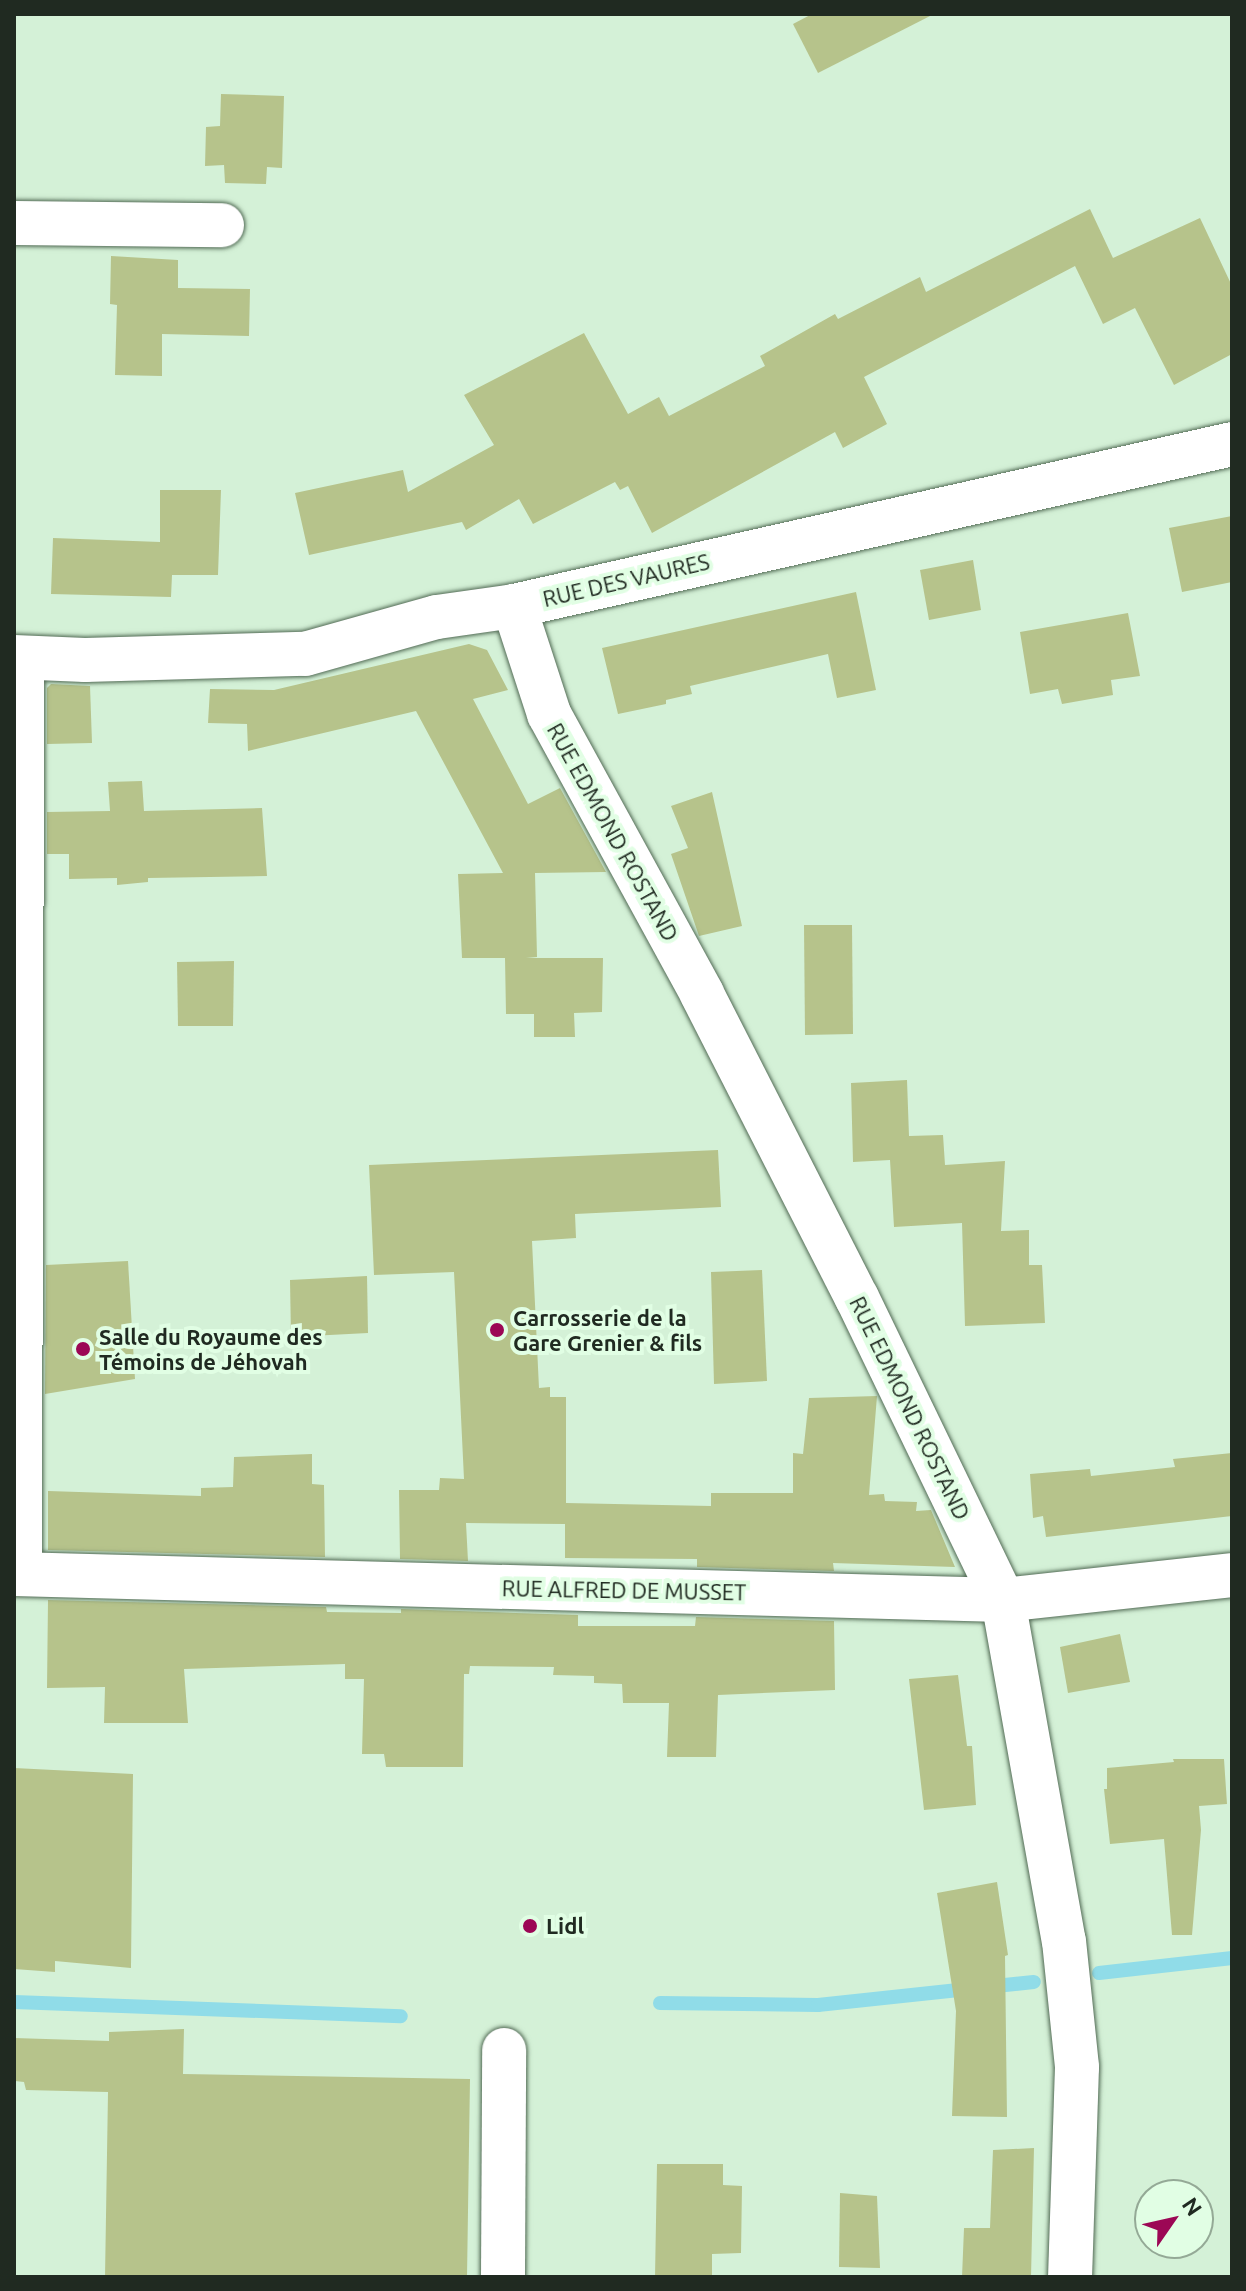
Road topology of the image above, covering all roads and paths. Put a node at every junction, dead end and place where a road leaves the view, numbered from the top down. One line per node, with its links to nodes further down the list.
1 (14, 223): 2 (street)
2 (222, 225)
3 (1232, 444): 4 (street, RUE DES VAURES)
4 (514, 606): 5 (street, RUE DES VAURES); 8 (street, RUE EDMOND ROSTAND)
5 (18, 658): 6 (street)
6 (17, 1574): 8 (street, RUE ALFRED DE MUSSET)
7 (1232, 1575): 8 (street, RUE ALFRED DE MUSSET)
8 (1003, 1600): 11 (street, RUE EDMOND ROSTAND)
9 (504, 2050): 10 (street)
10 (503, 2277)
11 (1070, 2277)

